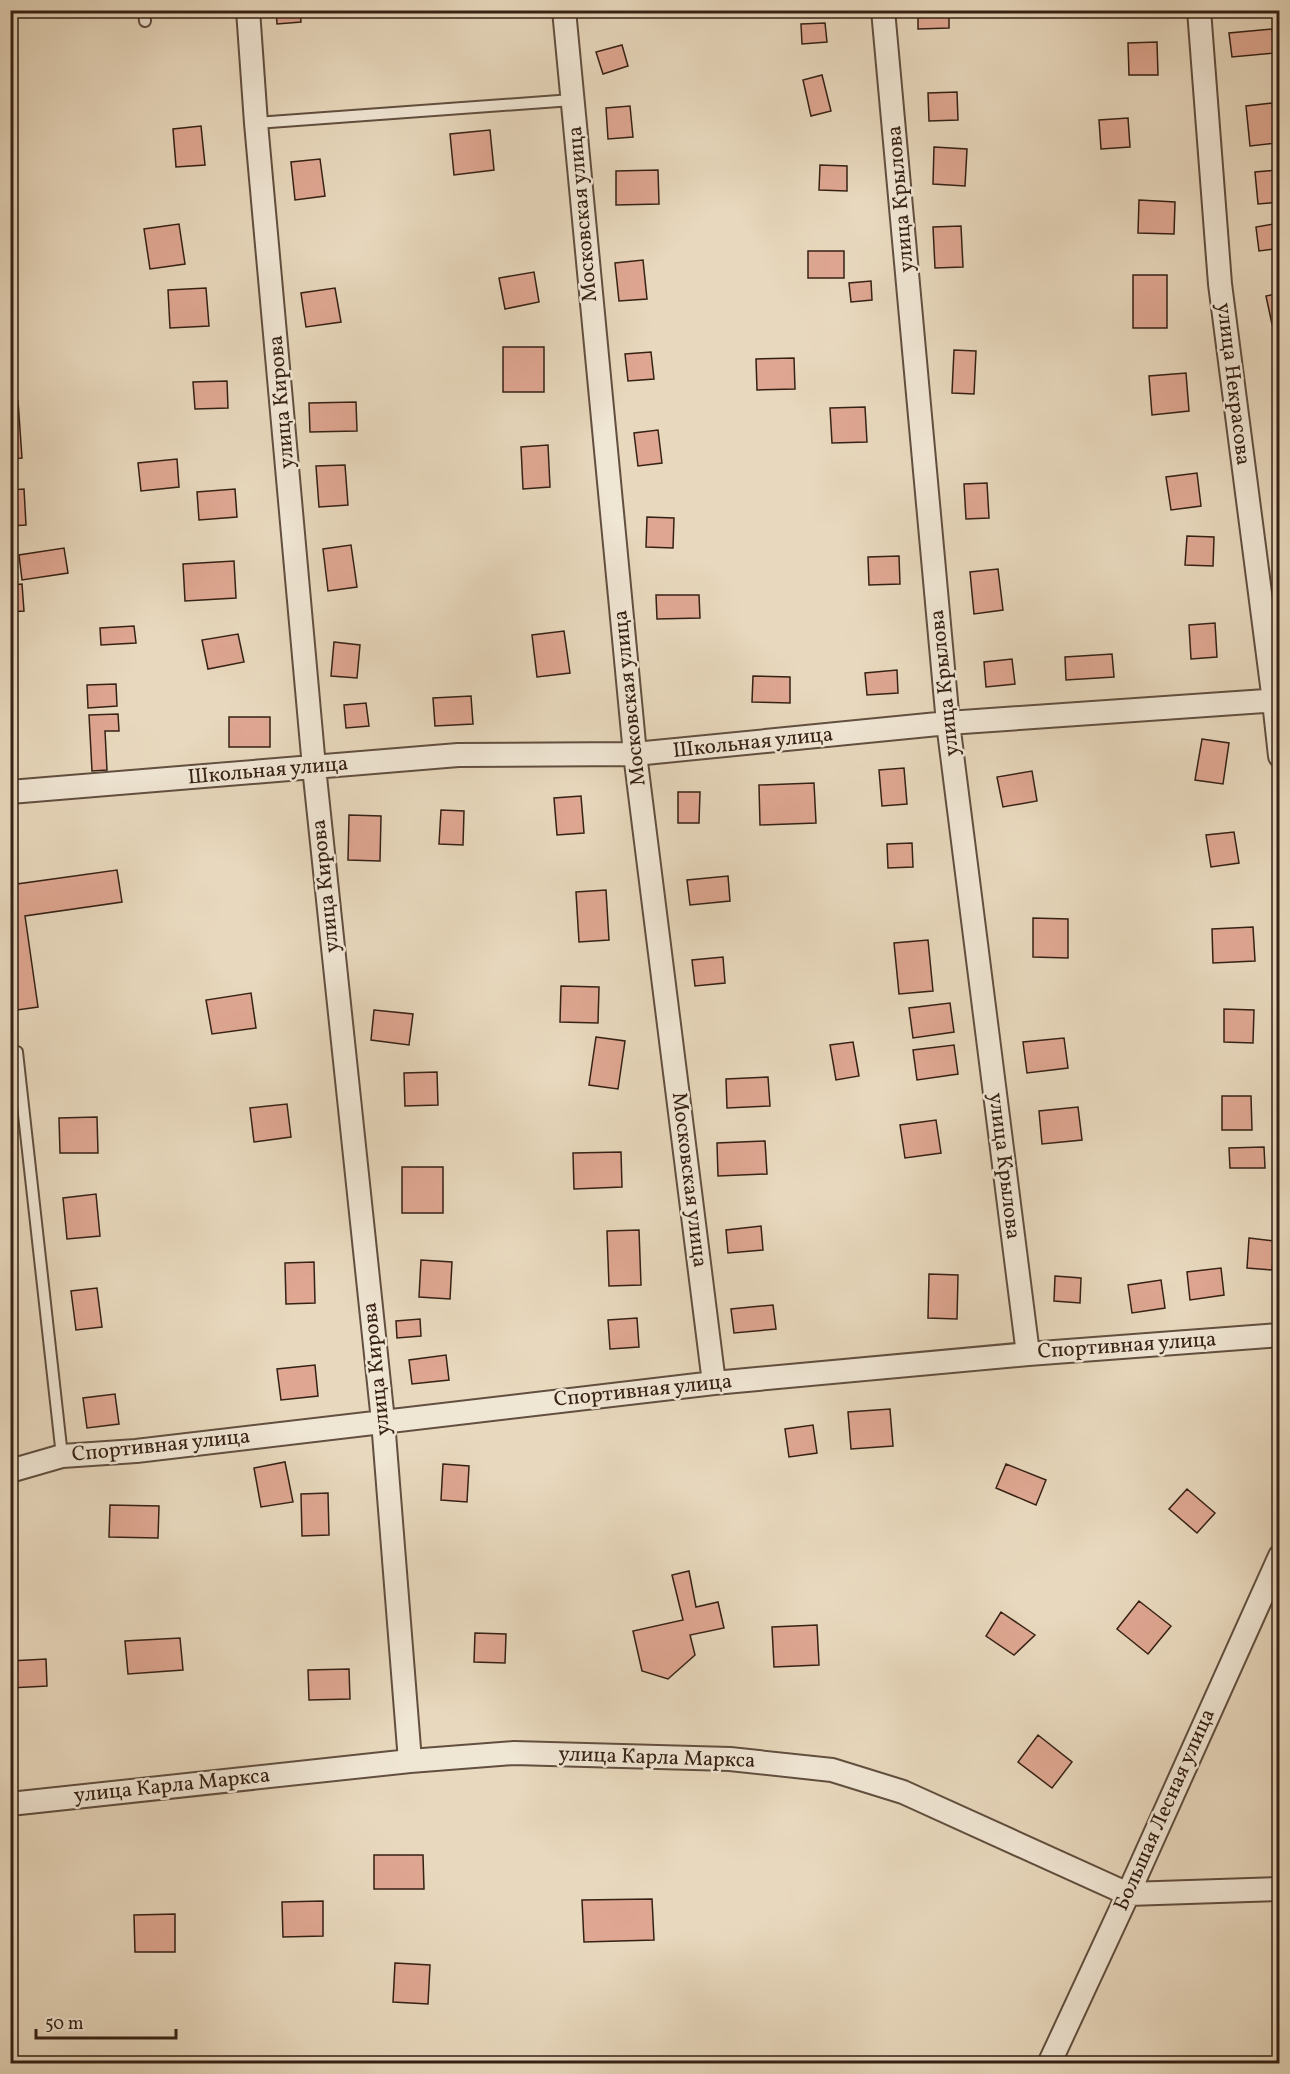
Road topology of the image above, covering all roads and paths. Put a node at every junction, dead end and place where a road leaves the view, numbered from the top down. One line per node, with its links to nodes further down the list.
1 (248, 10): 6 (street, улица Кирова)
2 (564, 10): 5 (street, Московская улица)
3 (883, 10): 8 (street, улица Крылова)
4 (1199, 10): 7 (street, улица Некрасова)
5 (572, 100): 6 (lane); 9 (street, Московская улица)
6 (256, 123): 11 (street, улица Кирова)
7 (1277, 700): 8 (street, Школьная улица); 10 (street, улица Некрасова)
8 (948, 723): 9 (street, Школьная улица); 15 (street, улица Крылова)
9 (635, 754): 11 (street, Школьная улица); 16 (street, Московская улица)
10 (1280, 756)
11 (314, 768): 12 (street, Школьная улица); 17 (street, улица Кирова)
12 (10, 792)
13 (17, 1052): 18 (lane)
14 (1280, 1335): 15 (street, Спортивная улица)
15 (1028, 1353): 16 (street, Спортивная улица)
16 (714, 1383): 17 (street, Спортивная улица)
17 (383, 1421): 18 (street, Спортивная улица); 21 (street, улица Кирова)
18 (62, 1456): 19 (street, Спортивная улица)
19 (10, 1471)
20 (1280, 1556): 24 (street, Большая Лесная улица)
21 (411, 1761): 22 (street, улица Карла Маркса); 24 (street, улица Карла Маркса)
22 (10, 1804)
23 (1280, 1889): 24 (street, улица Карла Маркса)
24 (1128, 1894): 25 (street, Большая Лесная улица)
25 (1049, 2064)

